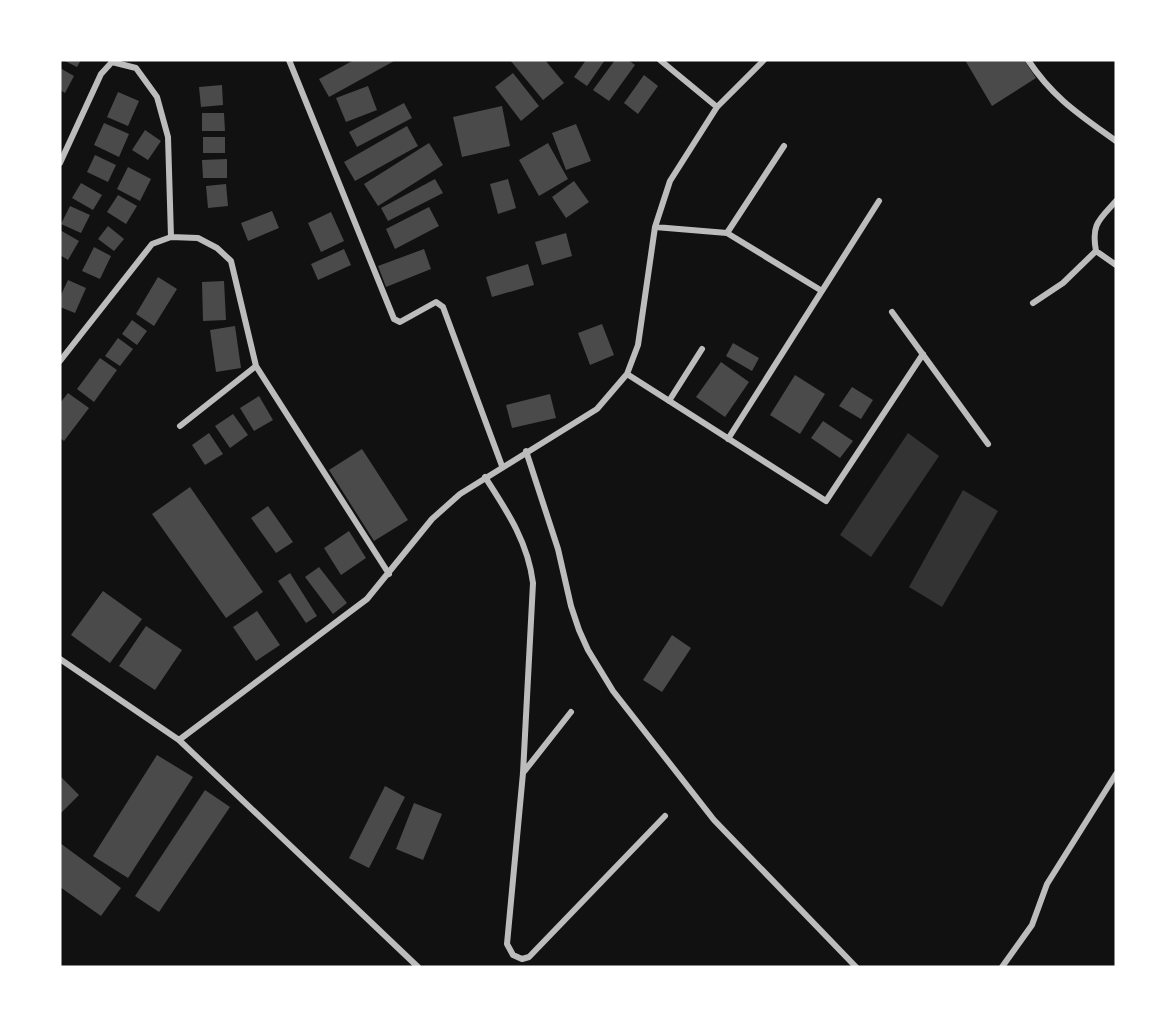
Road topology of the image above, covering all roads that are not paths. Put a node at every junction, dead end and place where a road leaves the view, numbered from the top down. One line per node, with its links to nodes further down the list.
1 (289, 60): 29 (street)
2 (660, 60): 5 (street)
3 (764, 60): 5 (street)
4 (1028, 60): 6 (street)
5 (717, 107): 11 (street)
6 (1116, 141)
7 (784, 146): 12 (street)
8 (60, 164): 13 (street)
9 (879, 201): 16 (street)
10 (1116, 201): 14 (street)
11 (655, 226): 12 (street); 23 (street)
12 (727, 233): 16 (street)
13 (171, 237): 21 (street); 22 (street)
14 (1096, 251): 15 (street); 17 (street)
15 (1116, 265)
16 (822, 291): 26 (street)
17 (1033, 303)
18 (892, 312): 20 (street)
19 (702, 349): 24 (street)
20 (923, 354): 26 (street); 27 (street)
21 (60, 361)
22 (256, 366): 25 (street); 31 (street)
23 (627, 374): 24 (street); 28 (street)
24 (669, 401): 26 (street)
25 (180, 426)
26 (728, 439)
27 (988, 444)
28 (526, 451): 29 (street); 39 (street)
29 (502, 466): 30 (street)
30 (485, 477): 31 (street); 35 (street)
31 (389, 574): 34 (street)
32 (60, 659): 34 (street)
33 (571, 712): 35 (street)
34 (179, 740): 38 (street)
35 (523, 773): 37 (street)
36 (1116, 774): 40 (street)
37 (665, 816)
38 (418, 967)
39 (856, 967)
40 (1002, 967)

